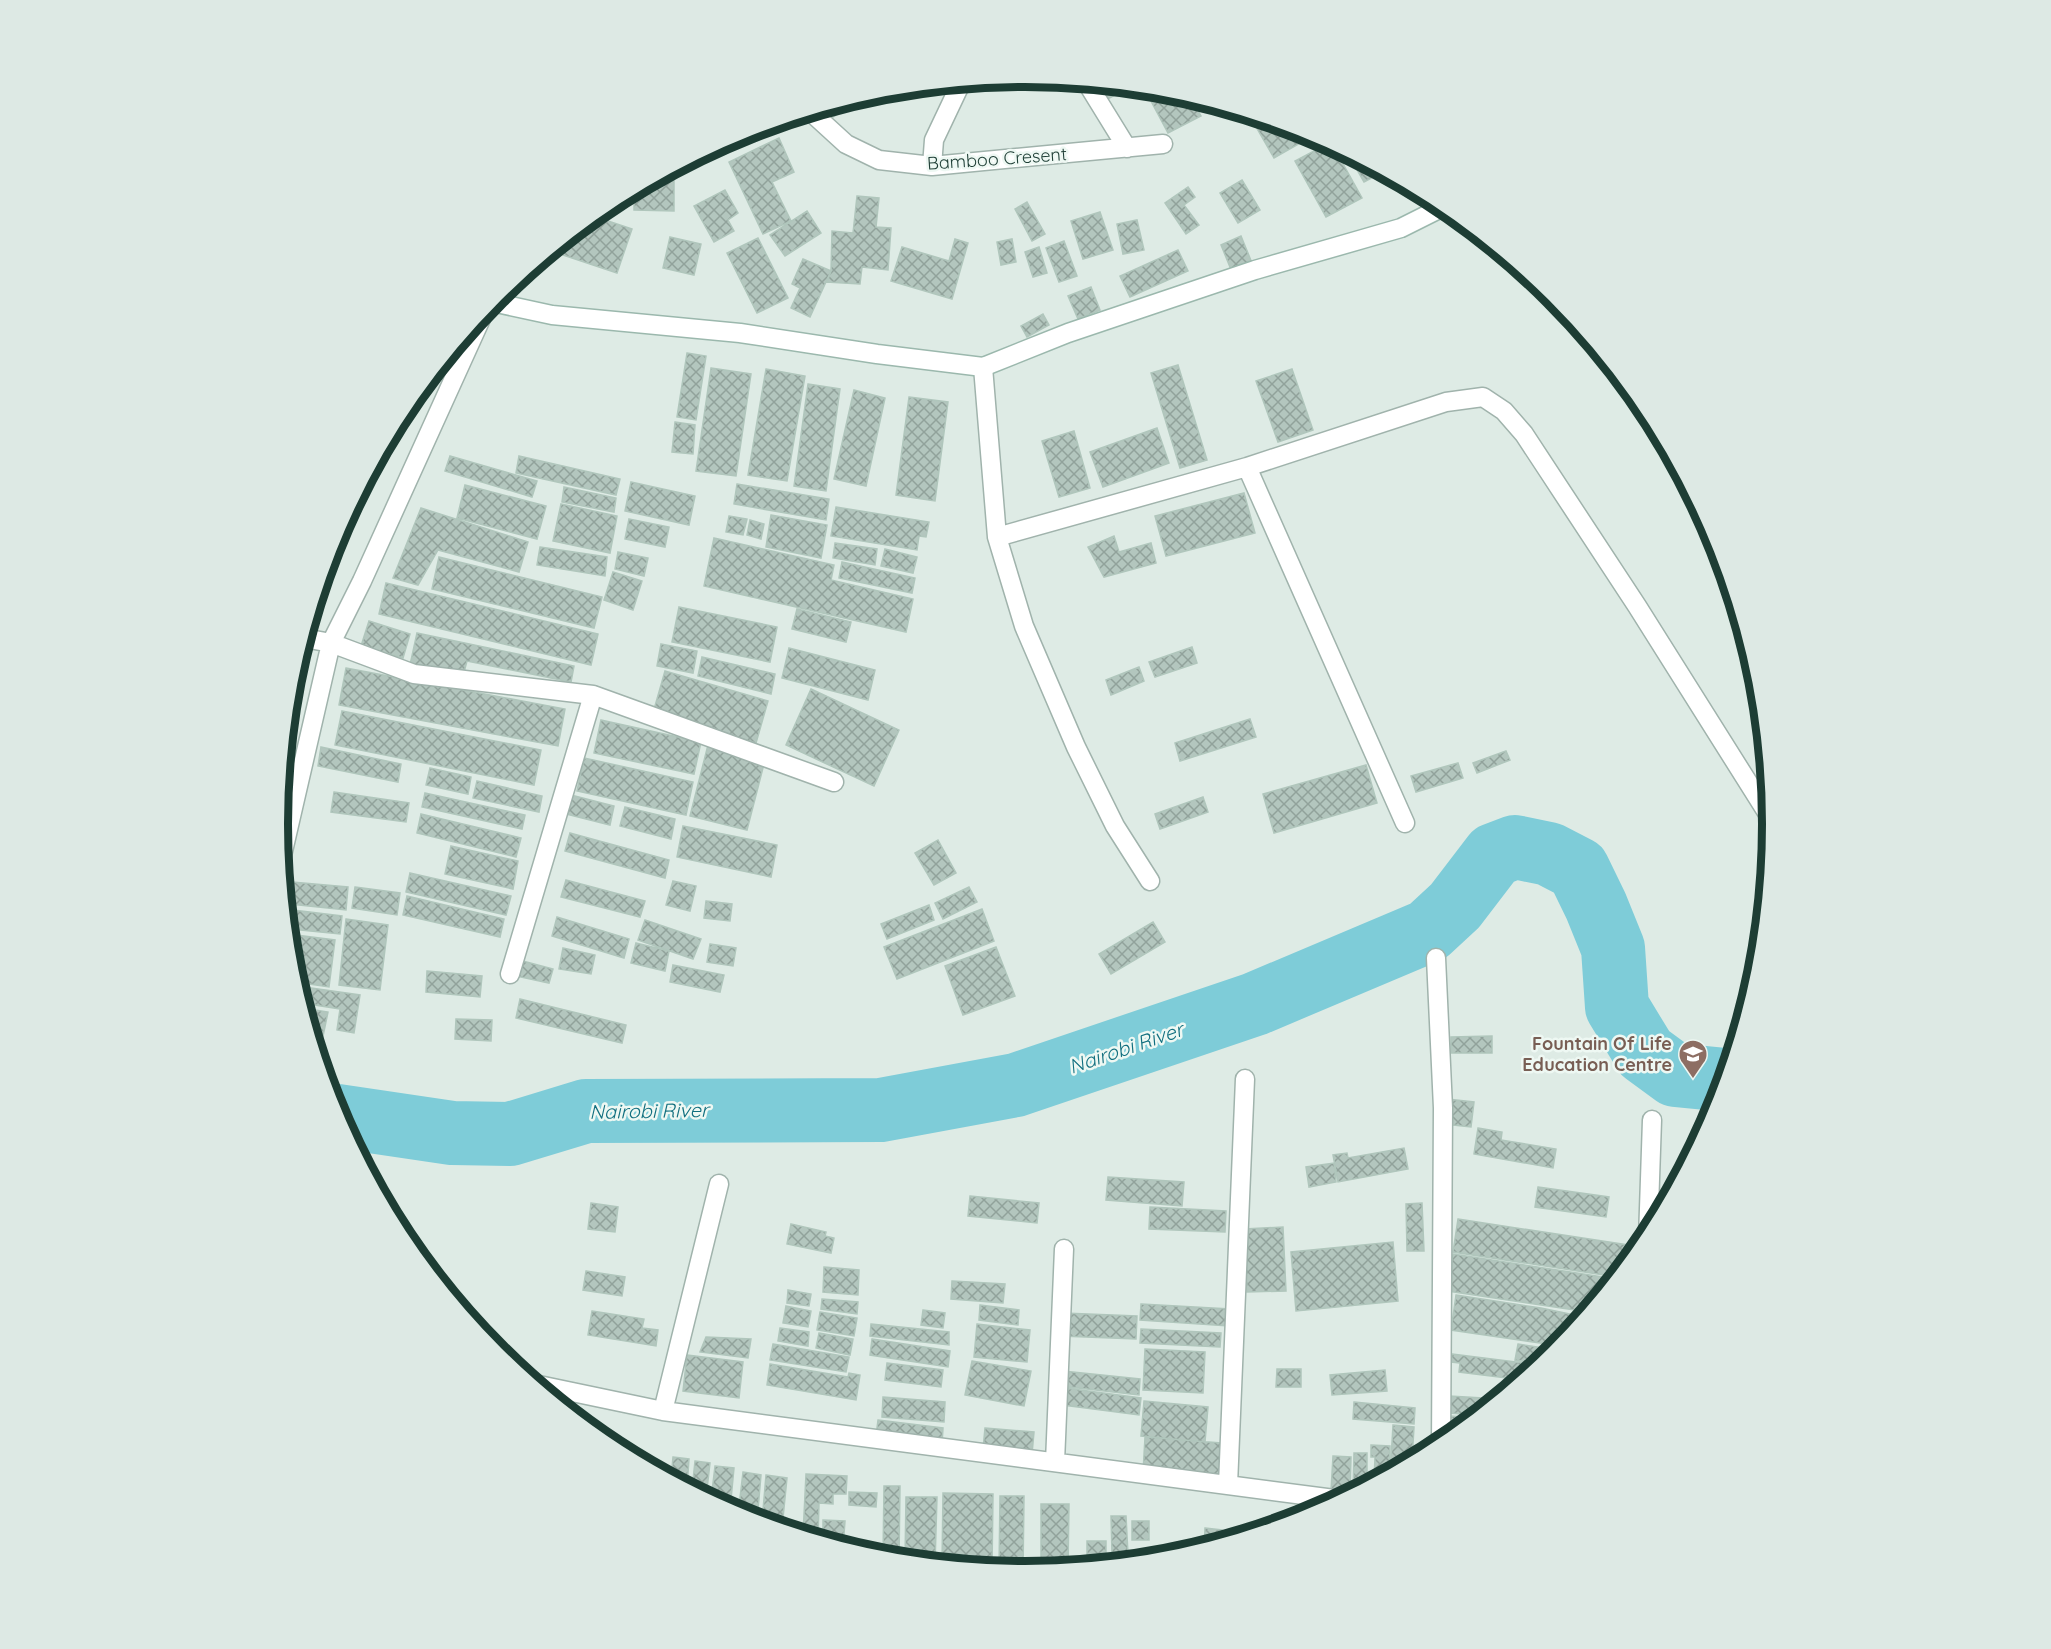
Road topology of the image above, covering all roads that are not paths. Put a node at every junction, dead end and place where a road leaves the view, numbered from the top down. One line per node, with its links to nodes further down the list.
1 (1091, 90): 5 (street)
2 (957, 91): 6 (street)
3 (817, 117): 6 (street, Bamboo Cresent)
4 (1163, 144): 5 (street, Bamboo Cresent)
5 (1126, 148): 6 (street, Bamboo Cresent)
6 (932, 166)
7 (1435, 211): 10 (street)
8 (503, 304): 10 (street)
9 (473, 335): 14 (street)
10 (983, 366): 12 (street)
11 (1247, 467): 12 (street); 17 (street); 18 (street)
12 (997, 537): 20 (street)
13 (312, 640): 14 (street)
14 (331, 644): 15 (street); 19 (street)
15 (593, 695): 16 (street); 22 (street)
16 (834, 782)
17 (1762, 805)
18 (1405, 823)
19 (288, 829)
20 (1150, 880)
21 (1436, 958): 30 (street)
22 (510, 974)
23 (1245, 1079): 32 (street)
24 (1652, 1120): 26 (street)
25 (719, 1184): 29 (street)
26 (1649, 1218)
27 (1064, 1249): 31 (street)
28 (549, 1387): 29 (street)
29 (663, 1411): 31 (street)
30 (1441, 1434)
31 (1055, 1462): 32 (street)
32 (1228, 1485): 33 (street)
33 (1326, 1498)

